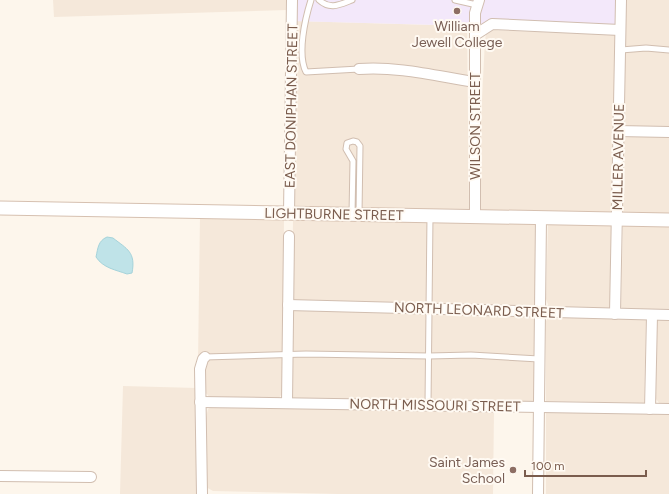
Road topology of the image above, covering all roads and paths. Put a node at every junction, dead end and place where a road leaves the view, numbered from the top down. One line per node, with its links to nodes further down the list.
1 (292, 0): 17 (street, EAST DONIPHAN STREET)
2 (311, 0): 12 (lane)
3 (319, 0): 4 (lane)
4 (352, 0)
5 (455, 0): 7 (lane)
6 (621, 0): 8 (street, MILLER AVENUE)
7 (478, 2): 9 (street, WILSON STREET)
8 (620, 30): 9 (street); 10 (street, MILLER AVENUE)
9 (475, 35): 13 (street, WILSON STREET)
10 (621, 50): 11 (lane); 14 (street, MILLER AVENUE)
11 (669, 50)
12 (359, 69): 13 (street)
13 (474, 82): 20 (street, WILSON STREET)
14 (618, 131): 15 (street); 22 (street, MILLER AVENUE)
15 (669, 132)
16 (0, 208): 17 (main road, LIGHTBURNE STREET)
17 (289, 213): 18 (main road, LIGHTBURNE STREET)
18 (355, 214): 18 (lane); 19 (main road, LIGHTBURNE STREET)
19 (430, 216): 20 (main road, LIGHTBURNE STREET); 26 (lane)
20 (475, 217): 21 (main road, LIGHTBURNE STREET)
21 (541, 218): 22 (main road, LIGHTBURNE STREET); 27 (street)
22 (616, 220): 23 (main road, LIGHTBURNE STREET); 28 (street, MILLER AVENUE)
23 (669, 220)
24 (289, 236): 25 (street)
25 (288, 305): 26 (street, NORTH LEONARD STREET); 31 (street)
26 (429, 309): 27 (street, NORTH LEONARD STREET); 32 (lane)
27 (540, 312): 28 (street, NORTH LEONARD STREET); 34 (street)
28 (615, 314): 29 (street, NORTH LEONARD STREET)
29 (652, 315): 30 (street, NORTH LEONARD STREET); 39 (street)
30 (669, 315)
31 (287, 355): 32 (lane); 33 (lane); 36 (street)
32 (428, 356): 34 (lane); 37 (lane)
33 (205, 357): 35 (street)
34 (539, 359): 38 (street)
35 (200, 402): 36 (street, NORTH MISSOURI STREET); 43 (street)
36 (287, 403): 37 (street, NORTH MISSOURI STREET)
37 (428, 405): 38 (street, NORTH MISSOURI STREET)
38 (539, 407): 39 (street, NORTH MISSOURI STREET); 44 (street)
39 (650, 409): 40 (street, NORTH MISSOURI STREET)
40 (669, 409)
41 (0, 476): 42 (street)
42 (91, 478)
43 (202, 494)
44 (538, 494)

